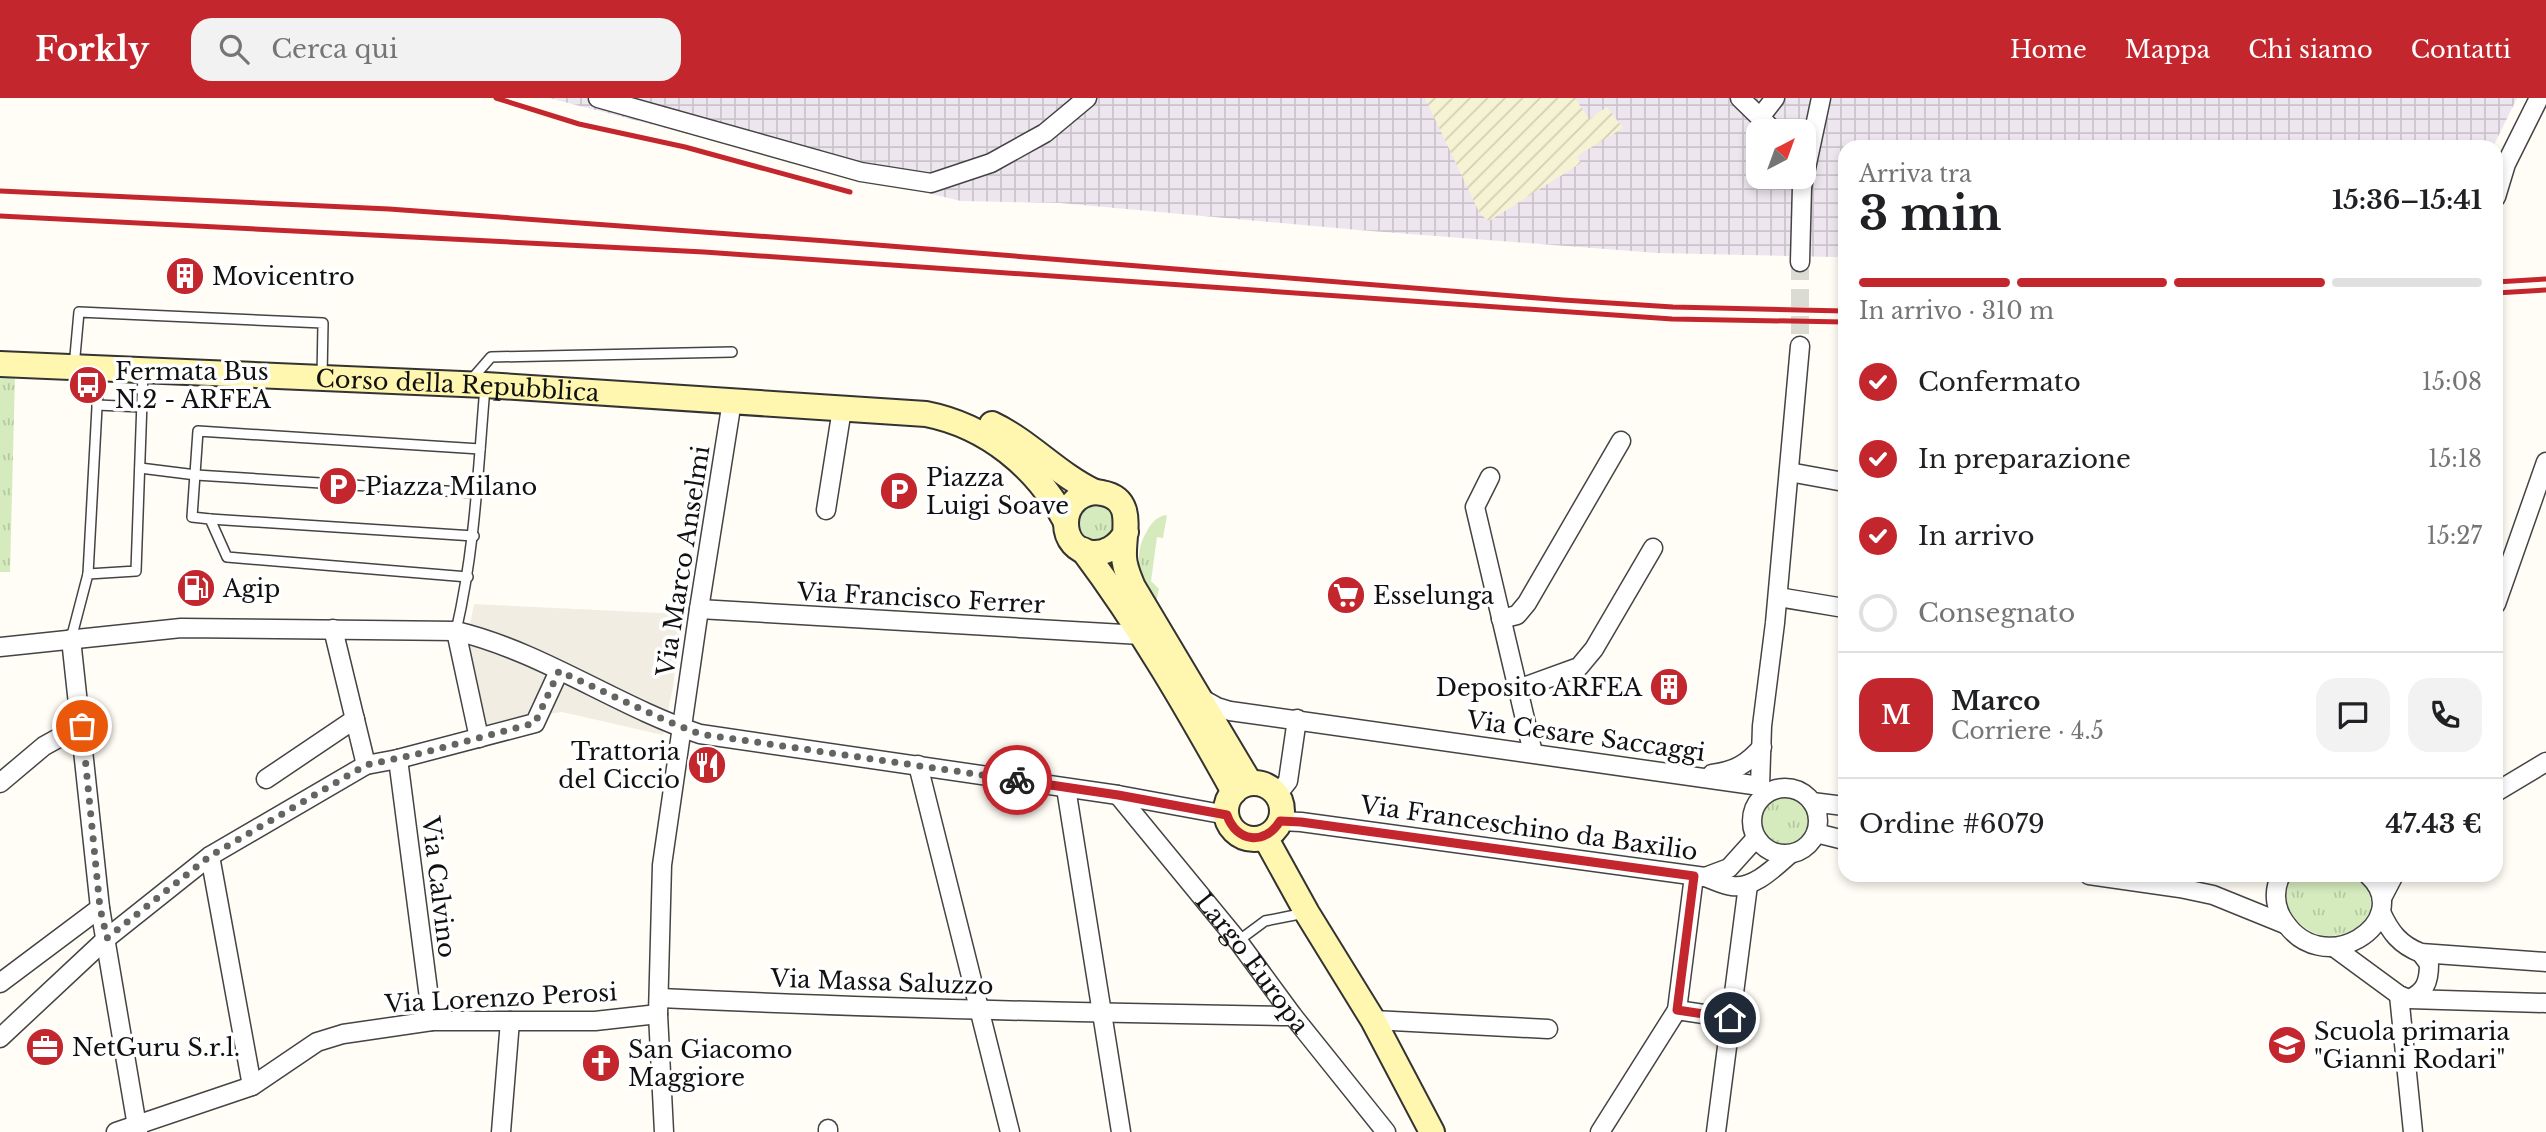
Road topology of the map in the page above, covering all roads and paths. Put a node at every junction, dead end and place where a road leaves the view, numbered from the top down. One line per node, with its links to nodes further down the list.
1 (598, 98): 2 (street)
2 (1087, 98)
3 (1740, 98): 7 (street)
4 (1775, 98): 7 (street)
5 (1821, 98): 9 (street)
6 (2539, 98): 10 (street)
7 (1761, 116): 8 (street)
8 (1764, 119)
9 (1816, 119)
10 (2503, 174)
11 (1800, 189): 12 (street)
12 (1800, 262)
13 (1800, 346): 30 (street)
14 (732, 352): 20 (lane)
15 (0, 364): 16 (street, Corso della Repubblica)
16 (74, 367): 17 (street, Corso della Repubblica); 19 (lane)
17 (99, 369): 18 (street, Corso della Repubblica); 22 (lane)
18 (143, 371): 19 (street, Corso della Repubblica); 23 (lane)
19 (322, 379): 20 (street, Corso della Repubblica)
20 (477, 385): 21 (street, Corso della Repubblica); 27 (lane)
21 (732, 401): 24 (street, Corso della Repubblica); 48 (street, Via Marco Anselmi)
22 (97, 404): 23 (lane); 43 (lane)
23 (142, 407): 29 (lane)
24 (842, 409): 25 (street, Corso della Repubblica); 36 (street)
25 (916, 413): 34 (street, Corso della Repubblica); 38 (street, Corso della Repubblica)
26 (1621, 442): 49 (street)
27 (480, 449): 31 (lane); 35 (lane)
28 (2546, 462): 45 (street)
29 (140, 468): 31 (lane); 43 (lane)
30 (1789, 472): 33 (street); 46 (street)
31 (196, 475): 35 (lane); 37 (lane)
32 (1490, 477): 49 (street)
33 (1838, 481)
34 (1095, 492): 38 (street); 39 (street)
35 (477, 493): 40 (lane)
36 (826, 510)
37 (210, 519): 40 (lane); 44 (lane)
38 (1066, 522): 42 (street)
39 (1126, 532): 42 (street); 57 (street)
40 (474, 536): 44 (lane)
41 (1654, 548): 56 (street)
42 (1083, 550): 52 (street)
43 (88, 574): 53 (lane)
44 (468, 577): 51 (lane)
45 (2503, 584)
46 (1778, 597): 47 (street); 63 (street)
47 (1838, 607)
48 (699, 610): 52 (street, Via Francisco Ferrer); 61 (street, Via Marco Anselmi)
49 (1501, 619): 56 (street)
50 (333, 629): 51 (street); 53 (street); 58 (street)
51 (456, 631): 55 (street); 62 (street)
52 (1141, 635): 77 (street)
53 (71, 639): 54 (street); 60 (street)
54 (0, 647)
55 (559, 671): 61 (street); 62 (street)
56 (1518, 690): 64 (street)
57 (1199, 697): 59 (street, Via Cesare Saccaggi); 77 (street)
58 (355, 719): 66 (street); 70 (street)
59 (1297, 719): 64 (street, Via Cesare Saccaggi); 76 (street)
60 (82, 726): 71 (street); 93 (street)
61 (682, 728): 67 (street); 104 (street, Via Marco Anselmi)
62 (480, 738): 65 (street)
63 (1762, 747): 69 (street); 74 (street)
64 (1533, 753): 69 (street, Via Cesare Saccaggi)
65 (398, 759): 66 (street); 111 (street, Via Calvino)
66 (366, 765): 85 (street)
67 (918, 765): 72 (street); 105 (street)
68 (2545, 769): 73 (street)
69 (1699, 776): 74 (street, Via Cesare Saccaggi)
70 (266, 779)
71 (0, 783)
72 (1066, 788): 75 (street); 107 (street)
73 (2503, 789)
74 (1762, 790): 78 (street); 82 (street)
75 (1118, 795): 77 (street); 97 (street, Largo Europa)
76 (1277, 795): 77 (street); 80 (street)
77 (1237, 797): 80 (street)
78 (1812, 802): 79 (street); 81 (street)
79 (1838, 805)
80 (1272, 829): 86 (street, Via Franceschino da Baxilio); 94 (street)
81 (1816, 833): 83 (street); 84 (street)
82 (1756, 838): 84 (street); 86 (street, Via Franceschino da Baxilio)
83 (1838, 838)
84 (1790, 854): 91 (street)
85 (210, 856): 96 (street); 115 (street)
86 (1699, 876): 91 (street); 106 (street)
87 (2180, 882): 95 (street)
88 (2279, 882): 95 (street)
89 (2371, 882): 92 (street)
90 (2391, 882): 92 (street)
91 (1748, 884): 109 (street)
92 (2382, 905): 98 (street); 99 (street)
93 (100, 908): 96 (street); 101 (street)
94 (1307, 913): 97 (lane); 110 (street)
95 (2287, 925): 98 (street)
96 (107, 938): 114 (street); 116 (street)
97 (1238, 941): 108 (street, Largo Europa)
98 (2335, 948): 102 (street)
99 (2421, 953): 100 (street); 102 (street)
100 (2546, 962)
101 (3, 976)
102 (2404, 997): 103 (street); 126 (street)
103 (2546, 1003)
104 (659, 1006): 105 (street, Via Massa Saluzzo); 112 (street, Via Lorenzo Perosi); 119 (street, Via Marco Anselmi)
105 (979, 1010): 107 (street, Via Massa Saluzzo); 120 (street)
106 (1677, 1010): 109 (street); 124 (street)
107 (1102, 1014): 108 (street, Via Massa Saluzzo); 121 (street)
108 (1293, 1016): 122 (street, Largo Europa)
109 (1730, 1018): 125 (street)
110 (1373, 1020): 113 (street); 123 (street)
111 (432, 1021): 112 (street, Via Lorenzo Perosi); 115 (street, Via Lorenzo Perosi)
112 (510, 1021): 118 (street)
113 (1549, 1029)
114 (0, 1038)
115 (253, 1086): 116 (street, Via Lorenzo Perosi)
116 (138, 1128): 117 (street, Via Lorenzo Perosi)
117 (116, 1132)
118 (501, 1132)
119 (664, 1132)
120 (1010, 1132)
121 (1121, 1132)
122 (1386, 1132)
123 (1432, 1132)
124 (1600, 1132)
125 (1717, 1132)
126 (2413, 1132)

